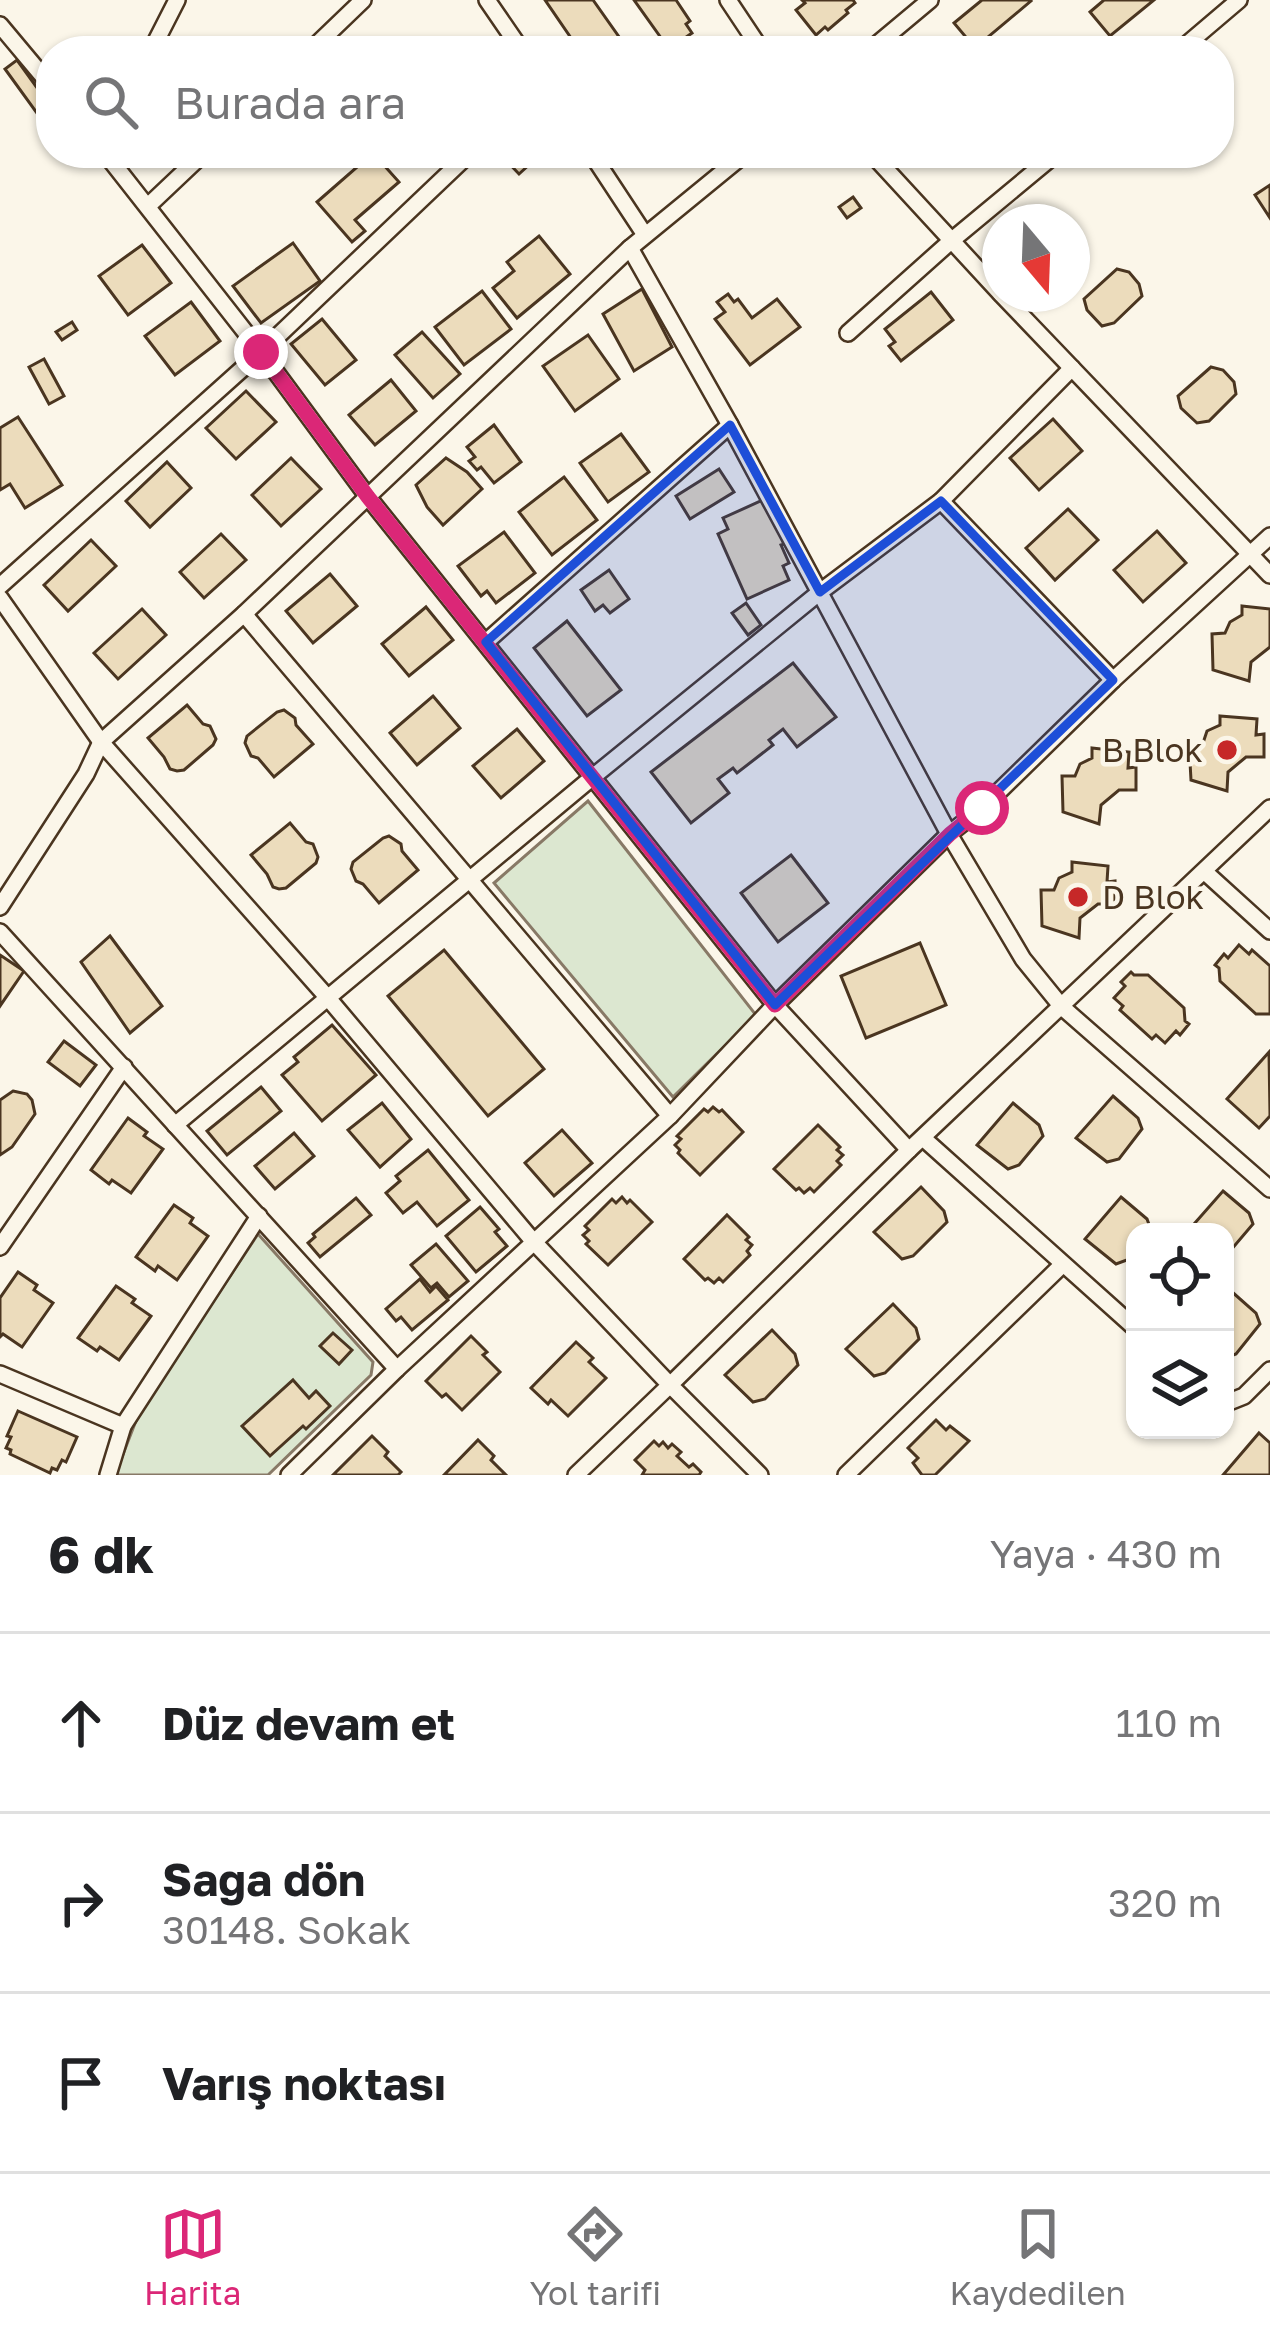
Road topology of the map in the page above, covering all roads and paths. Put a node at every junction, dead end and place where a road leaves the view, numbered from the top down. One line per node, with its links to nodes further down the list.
1 (177, 0): 8 (street)
2 (363, 0): 9 (street)
3 (488, 0): 10 (street)
4 (728, 0): 11 (street)
5 (930, 0): 12 (street)
6 (1239, 0): 13 (street)
7 (0, 25): 14 (street)
8 (159, 36)
9 (326, 36)
10 (512, 36)
11 (752, 36)
12 (886, 36)
13 (1197, 36)
14 (36, 68)
15 (116, 168): 22 (street)
16 (188, 168): 22 (street)
17 (454, 168): 29 (street)
18 (600, 168): 23 (street)
19 (728, 168): 23 (street)
20 (884, 168): 24 (street)
21 (1039, 168): 24 (street)
22 (148, 206): 29 (street)
23 (646, 235): 25 (street)
24 (951, 242): 26 (street); 28 (street)
25 (630, 248): 31 (street); 32 (street)
26 (982, 275)
27 (1018, 312): 30 (street)
28 (848, 333)
29 (261, 352): 32 (street); 37 (street)
30 (1072, 368): 33 (street); 35 (street)
31 (730, 425): 38 (street); 41 (street)
32 (368, 497): 40 (street); 41 (street)
33 (941, 501): 38 (street); 42 (street)
34 (1270, 536): 35 (street)
35 (1250, 554): 36 (street); 42 (street)
36 (1270, 575)
37 (0, 586)
38 (820, 592): 44 (street); 46 (street)
39 (0, 598): 43 (street)
40 (244, 614): 43 (street); 48 (street)
41 (486, 643): 44 (street)
42 (1113, 680): 46 (street)
43 (101, 742): 49 (street); 52 (street)
44 (594, 776): 48 (street); 53 (street)
45 (1270, 808): 47 (street)
46 (950, 834): 53 (street); 54 (street)
47 (1205, 872): 50 (street); 54 (street)
48 (470, 878): 52 (street); 56 (street)
49 (0, 907)
50 (1270, 931)
51 (0, 932): 55 (street)
52 (328, 998): 57 (street); 62 (street)
53 (775, 1005): 56 (street); 59 (street)
54 (1062, 1007): 58 (street); 60 (street)
55 (124, 1067): 57 (street); 63 (street)
56 (670, 1117): 62 (street)
57 (175, 1125): 61 (street)
58 (923, 1138): 59 (street); 64 (street)
59 (909, 1150): 69 (street)
60 (1270, 1189)
61 (259, 1216): 66 (street); 71 (street)
62 (533, 1241): 66 (street); 69 (street)
63 (0, 1247)
64 (1061, 1265): 65 (street); 76 (street)
65 (1126, 1320)
66 (397, 1369): 73 (street)
67 (1270, 1370): 70 (street)
68 (0, 1374): 71 (street)
69 (670, 1384): 74 (street); 75 (street)
70 (1234, 1400)
71 (123, 1426): 72 (street)
72 (108, 1475)
73 (289, 1475)
74 (576, 1475)
75 (760, 1475)
76 (846, 1475)

